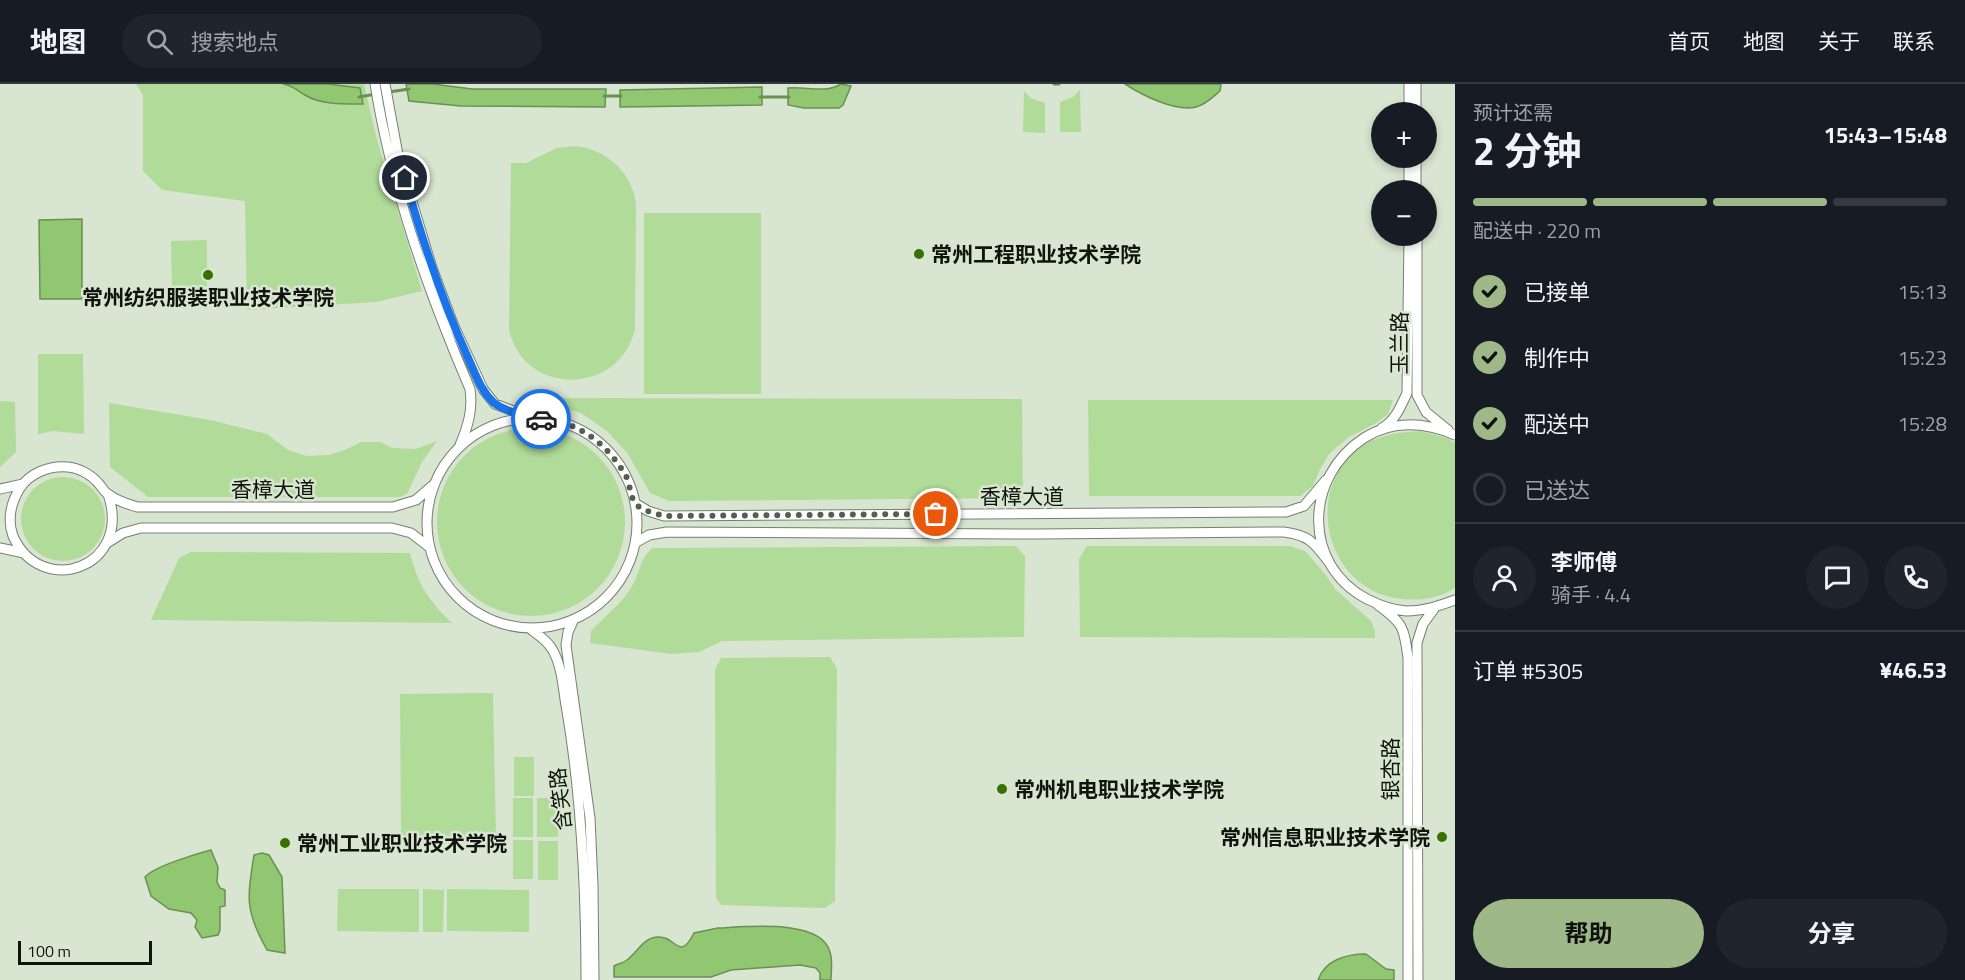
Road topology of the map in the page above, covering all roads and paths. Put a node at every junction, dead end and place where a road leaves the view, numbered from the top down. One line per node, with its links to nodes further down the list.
1 (378, 84): 6 (street)
2 (1409, 84): 4 (street)
3 (1416, 84): 5 (street)
4 (1409, 102)
5 (1416, 102)
6 (384, 105): 9 (street); 12 (street)
7 (1408, 246): 10 (street, 玉兰路)
8 (1417, 246): 11 (street, 玉兰路)
9 (537, 419): 12 (street); 18 (street)
10 (1370, 434): 11 (street); 13 (street, 玉兰路)
11 (1455, 435)
12 (459, 448): 15 (street)
13 (1326, 480): 18 (street, 香樟大道); 24 (street)
14 (23, 484): 16 (street); 17 (street); 23 (street)
15 (434, 484): 17 (street, 香樟大道); 21 (street)
16 (0, 489)
17 (108, 494): 19 (street)
18 (635, 503): 20 (street)
19 (107, 543): 21 (street, 香樟大道); 23 (street)
20 (635, 543): 24 (street, 香樟大道); 28 (street)
21 (429, 547): 29 (street)
22 (0, 548): 23 (street)
23 (25, 554)
24 (1328, 561): 26 (street, 香樟大道)
25 (1455, 600): 27 (street)
26 (1378, 605): 27 (street); 32 (street, 银杏路)
27 (1434, 609): 33 (street, 银杏路)
28 (574, 619): 29 (street); 31 (street, 含笑路)
29 (529, 628): 30 (street, 含笑路)
30 (585, 980)
31 (594, 980)
32 (1408, 980)
33 (1418, 980)

